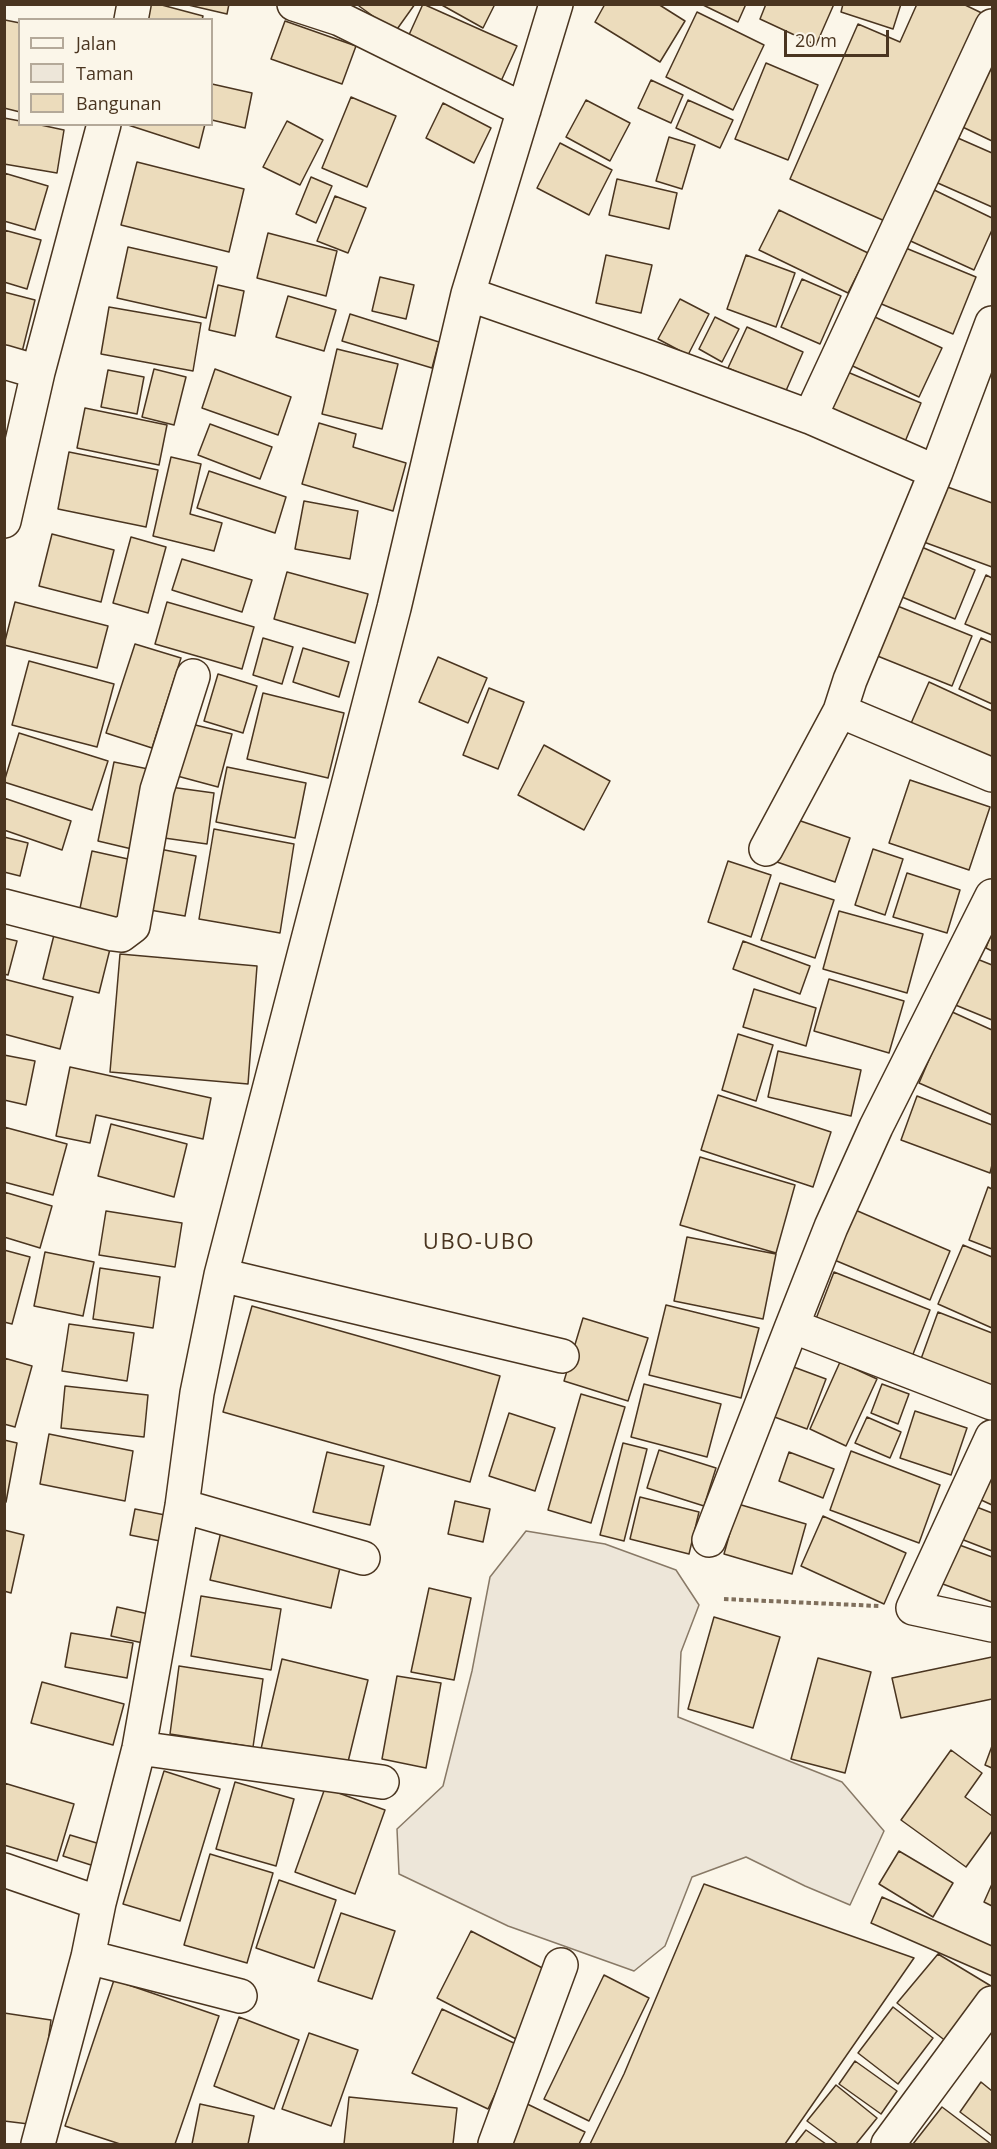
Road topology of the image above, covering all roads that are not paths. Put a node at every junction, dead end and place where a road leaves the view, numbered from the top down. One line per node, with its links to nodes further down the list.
1 (294, 4): 4 (street)
2 (556, 4): 4 (street)
3 (993, 26): 10 (street)
4 (524, 110): 6 (street)
5 (103, 126): 9 (street)
6 (468, 294): 10 (street); 19 (street)
7 (993, 323): 11 (street)
8 (4, 362): 9 (street)
9 (38, 372): 12 (street)
10 (810, 417): 11 (street)
11 (936, 472): 14 (street)
12 (4, 521)
13 (193, 676): 18 (street)
14 (840, 711): 15 (street); 16 (street)
15 (993, 775)
16 (766, 849)
17 (993, 896): 20 (street)
18 (4, 906)
19 (221, 1275): 21 (street); 24 (street)
20 (792, 1326): 22 (street); 25 (street)
21 (562, 1356)
22 (993, 1403)
23 (993, 1437): 27 (street)
24 (182, 1506): 26 (street); 28 (street)
25 (709, 1540)
26 (363, 1558)
27 (993, 1625)
28 (139, 1748): 29 (street); 31 (street)
29 (382, 1782)
30 (4, 1870): 31 (street)
31 (99, 1904): 32 (street)
32 (88, 1957): 34 (street); 36 (street)
33 (561, 1965): 37 (street)
34 (240, 1996)
35 (993, 2003): 38 (street)
36 (38, 2145)
37 (495, 2145)
38 (888, 2145)

